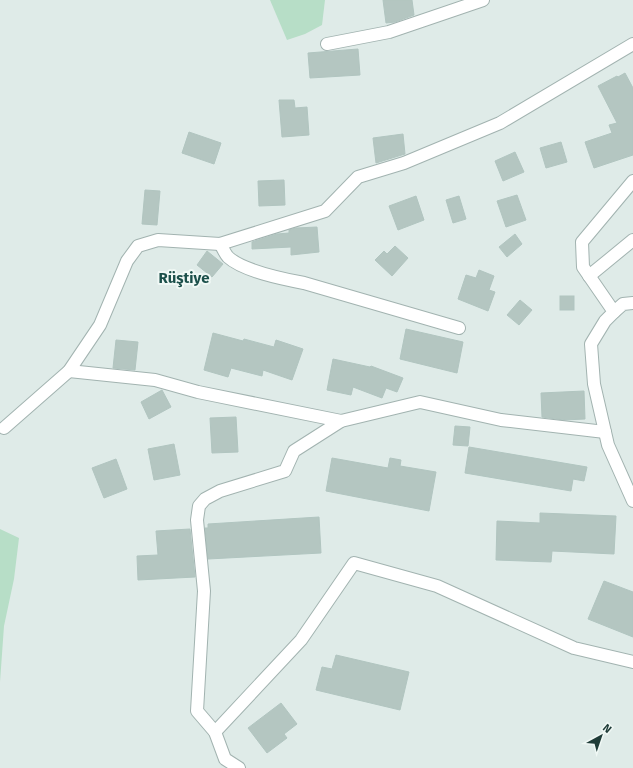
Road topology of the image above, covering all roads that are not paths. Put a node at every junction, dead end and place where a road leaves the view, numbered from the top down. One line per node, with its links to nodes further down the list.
1 (483, 0): 2 (street)
2 (327, 44)
3 (633, 44): 6 (street)
4 (633, 181): 7 (street)
5 (633, 240): 7 (street)
6 (220, 244): 10 (street); 11 (street)
7 (589, 276): 9 (street)
8 (633, 303): 9 (street)
9 (614, 312): 14 (street)
10 (459, 328)
11 (69, 370): 12 (street); 13 (street)
12 (341, 421): 14 (street); 17 (street)
13 (4, 428)
14 (605, 432): 15 (street)
15 (633, 500)
16 (633, 662): 17 (street)
17 (215, 732): 18 (street)
18 (239, 768)

